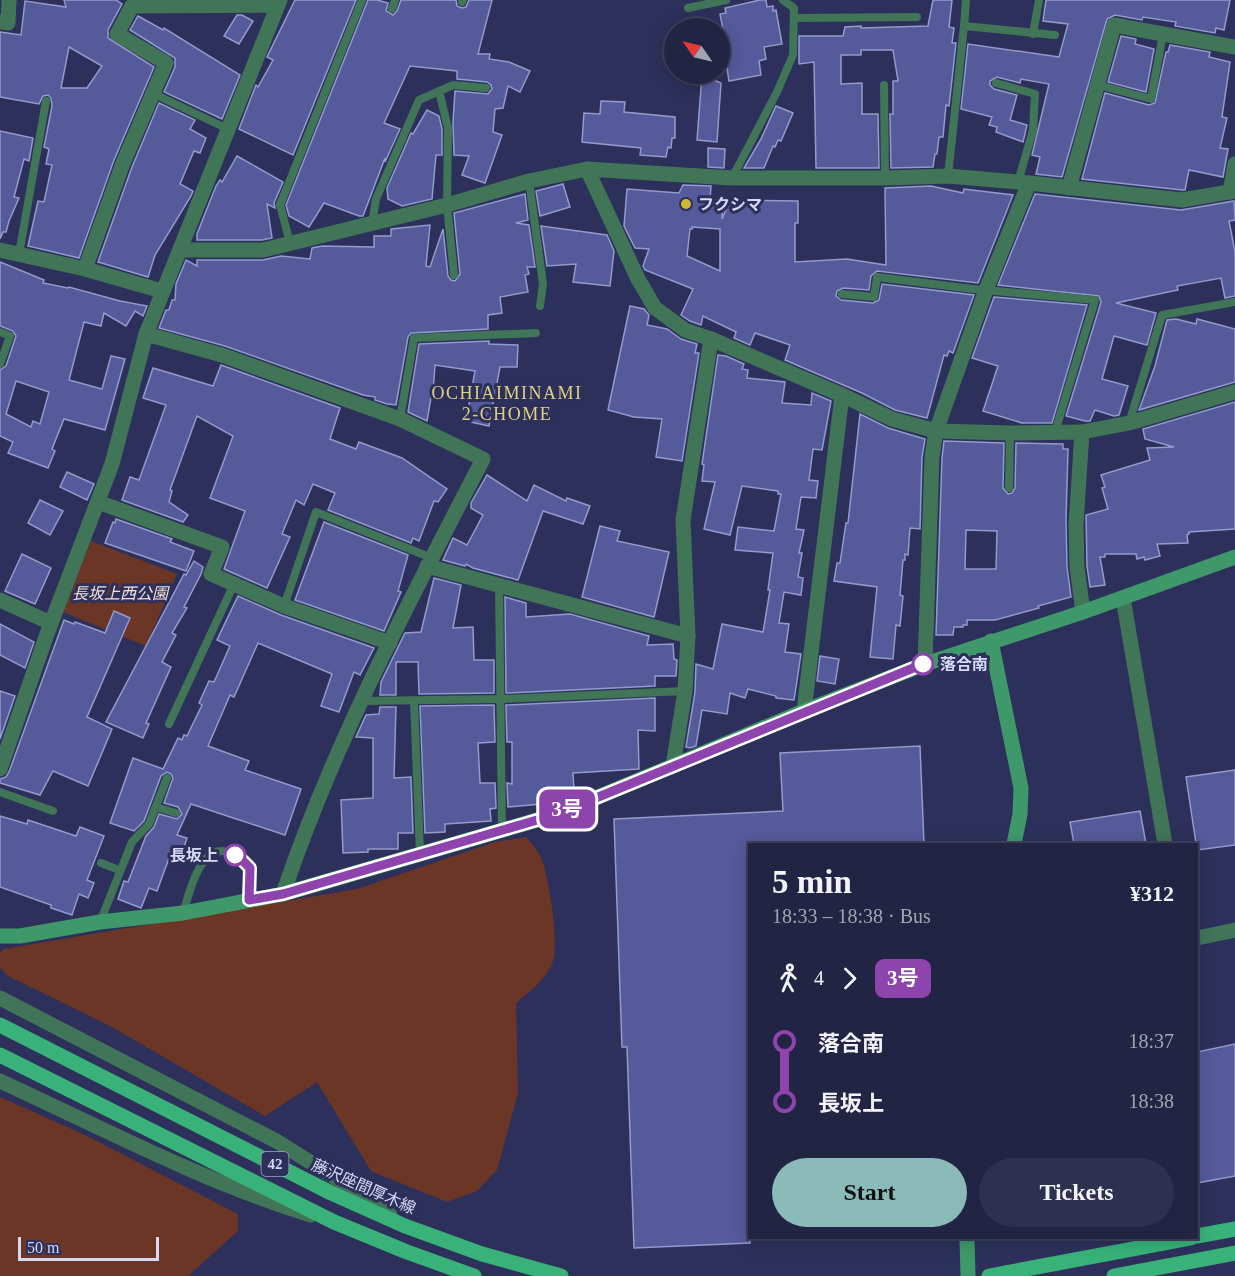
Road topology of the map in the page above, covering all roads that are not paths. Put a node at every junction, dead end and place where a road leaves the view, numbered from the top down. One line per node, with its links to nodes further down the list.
1 (9, 0): 13 (street)
2 (362, 0): 38 (lane)
3 (395, 0): 10 (lane)
4 (726, 0): 9 (lane)
5 (783, 0): 12 (lane)
6 (966, 0): 14 (lane)
7 (1039, 0): 15 (lane)
8 (279, 3): 24 (street); 26 (street)
9 (688, 8)
10 (392, 9)
11 (917, 17): 12 (lane)
12 (794, 18): 30 (lane)
13 (0, 21)
14 (964, 26): 15 (lane); 29 (lane)
15 (1033, 34): 17 (lane)
16 (1163, 34): 18 (street); 21 (street); 21 (lane)
17 (1054, 35)
18 (1235, 47)
19 (996, 83): 33 (lane)
20 (884, 85): 31 (lane)
21 (1098, 85): 34 (street)
22 (486, 88): 23 (lane)
23 (439, 91): 36 (lane); 37 (lane)
24 (152, 93): 26 (lane); 42 (street)
25 (46, 101): 41 (lane)
26 (228, 129): 40 (street)
27 (1235, 164): 35 (street)
28 (587, 169): 30 (street); 32 (street); 52 (street)
29 (948, 176): 31 (street); 33 (street)
30 (732, 178): 31 (street)
31 (885, 178)
32 (529, 181): 36 (street); 48 (lane)
33 (1024, 183): 34 (street); 44 (street)
34 (1069, 188): 35 (street)
35 (1232, 191)
36 (447, 205): 37 (street); 43 (lane)
37 (372, 224): 38 (street)
38 (290, 243): 40 (street)
39 (0, 250): 41 (street)
40 (180, 250): 45 (street)
41 (19, 256): 42 (street)
42 (85, 269): 45 (street)
43 (454, 275)
44 (986, 290): 46 (lane); 58 (street); 59 (lane)
45 (162, 291): 51 (street)
46 (842, 294)
47 (1235, 302): 57 (lane)
48 (540, 306)
49 (0, 332): 53 (lane)
50 (537, 333): 56 (lane)
51 (146, 334): 56 (street); 63 (street)
52 (711, 339): 55 (street); 73 (street)
53 (0, 364)
54 (1235, 392): 57 (street)
55 (842, 395): 58 (street); 81 (street)
56 (400, 419): 65 (street)
57 (1129, 423): 60 (street)
58 (936, 431): 61 (street); 76 (street)
59 (1055, 432): 60 (street); 61 (street)
60 (1082, 432): 71 (street)
61 (1010, 433): 62 (lane)
62 (1009, 488)
63 (98, 502): 66 (street); 72 (street)
64 (1235, 557): 68 (street)
65 (429, 562): 67 (street); 70 (lane); 75 (street)
66 (234, 584): 70 (street); 82 (lane)
67 (499, 585): 73 (street); 78 (lane)
68 (1123, 598): 71 (street); 92 (street)
69 (0, 600): 72 (street)
70 (284, 606): 75 (street)
71 (1083, 612): 74 (street)
72 (51, 623): 84 (street)
73 (688, 636): 77 (street)
74 (991, 641): 76 (street); 91 (street)
75 (390, 644): 80 (street)
76 (925, 664): 81 (street)
77 (685, 691): 78 (lane); 83 (street)
78 (500, 699): 79 (lane); 90 (lane)
79 (414, 700): 80 (lane); 93 (lane)
80 (362, 701): 96 (street)
81 (804, 711): 83 (street)
82 (169, 724)
83 (673, 766): 90 (street)
84 (0, 769)
85 (167, 778): 87 (lane)
86 (0, 792): 88 (lane)
87 (156, 807): 89 (lane); 95 (lane)
88 (53, 812)
89 (176, 813)
90 (502, 830): 93 (street)
91 (1014, 843)
92 (1165, 843)
93 (420, 854): 96 (street)
94 (101, 863): 95 (lane)
95 (119, 870): 99 (lane)
96 (283, 894): 97 (street)
97 (249, 900): 98 (street); 98 (lane)
98 (183, 913): 99 (street)
99 (100, 922): 101 (street)
100 (1235, 930): 102 (street)
101 (0, 936)
102 (1198, 938)
103 (0, 998): 108 (street)
104 (0, 1024): 108 (main road, 藤沢座間厚木線 / 42)
105 (0, 1055): 107 (main road, 42)
106 (0, 1081): 107 (street)
107 (334, 1222): 114 (main road, 42)
108 (405, 1226): 115 (main road, 藤沢座間厚木線 / 42)
109 (1235, 1229): 110 (main road)
110 (1198, 1236)
111 (967, 1239): 116 (street)
112 (1186, 1239): 117 (main road)
113 (1235, 1253): 118 (main road)
114 (474, 1276)
115 (561, 1276)
116 (968, 1276)
117 (989, 1276)
118 (1114, 1276)

